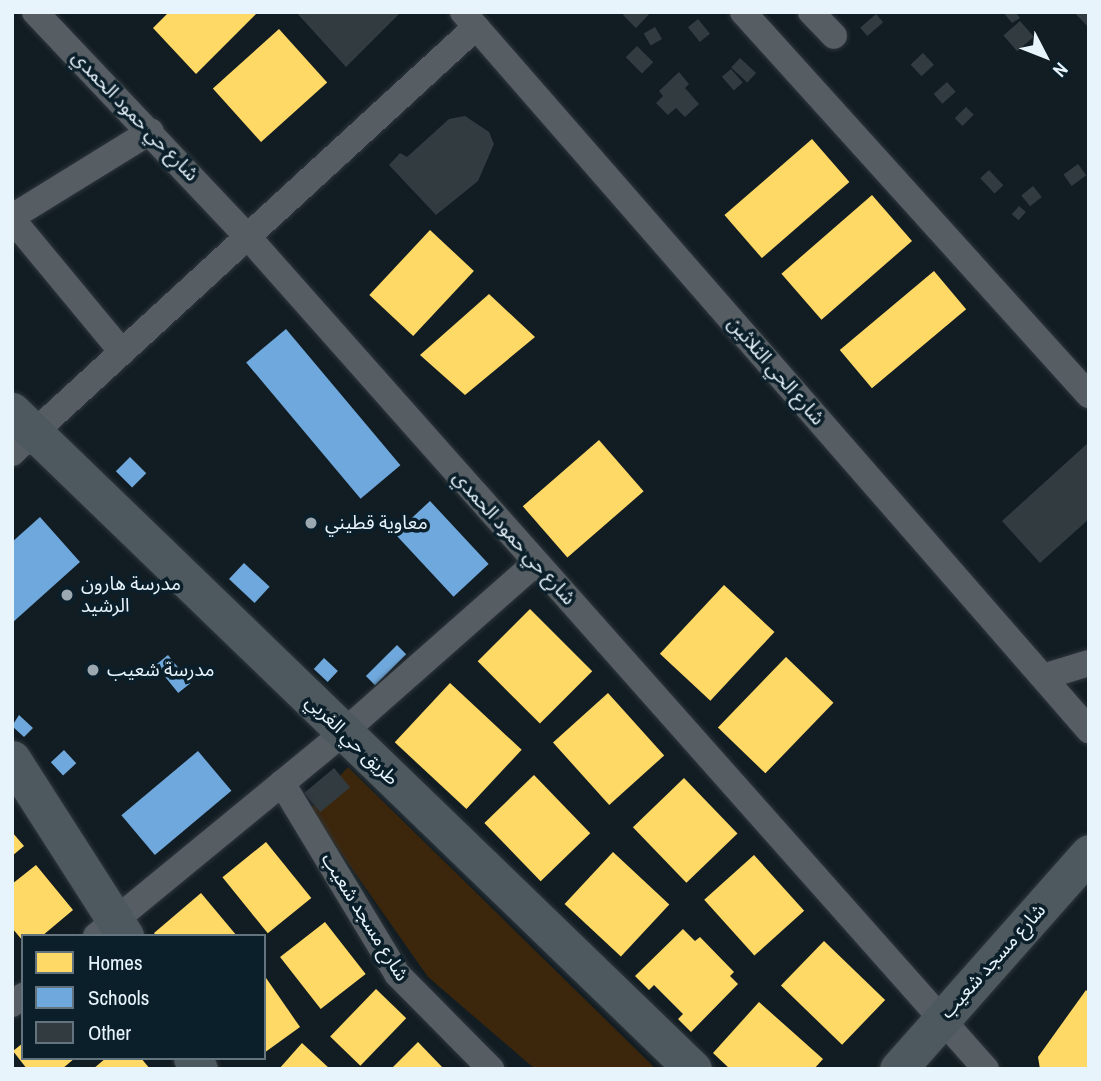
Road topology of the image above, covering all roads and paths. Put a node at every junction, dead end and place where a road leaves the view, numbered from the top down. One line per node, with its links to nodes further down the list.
1 (35, 12): 6 (street, شارع حي حمود الحمدي)
2 (743, 12): 10 (street)
3 (811, 12): 5 (street)
4 (469, 20): 8 (street); 14 (street, شارع الحي الثلاثين)
5 (834, 36)
6 (151, 131): 7 (street); 8 (street, شارع حي حمود الحمدي)
7 (12, 218): 9 (street)
8 (248, 237): 9 (street); 12 (street, شارع حي حمود الحمدي)
9 (122, 352): 11 (street)
10 (1089, 394)
11 (19, 432): 16 (street, طريق حي الغربي)
12 (536, 563): 16 (street); 21 (street, شارع حي حمود الحمدي)
13 (1089, 663): 14 (street)
14 (1042, 677): 15 (street, شارع الحي الثلاثين)
15 (1089, 730)
16 (344, 732): 18 (street); 23 (street, طريق حي الغربي)
17 (12, 760): 20 (street)
18 (282, 783): 20 (street); 22 (street, شارع مسجد شعيب)
19 (1089, 853): 21 (street, شارع مسجد شعيب)
20 (112, 930)
21 (941, 1020): 24 (street, شارع مسجد شعيب); 25 (street, شارع حي حمود الحمدي)
22 (491, 1069)
23 (693, 1069)
24 (898, 1069)
25 (986, 1069)

